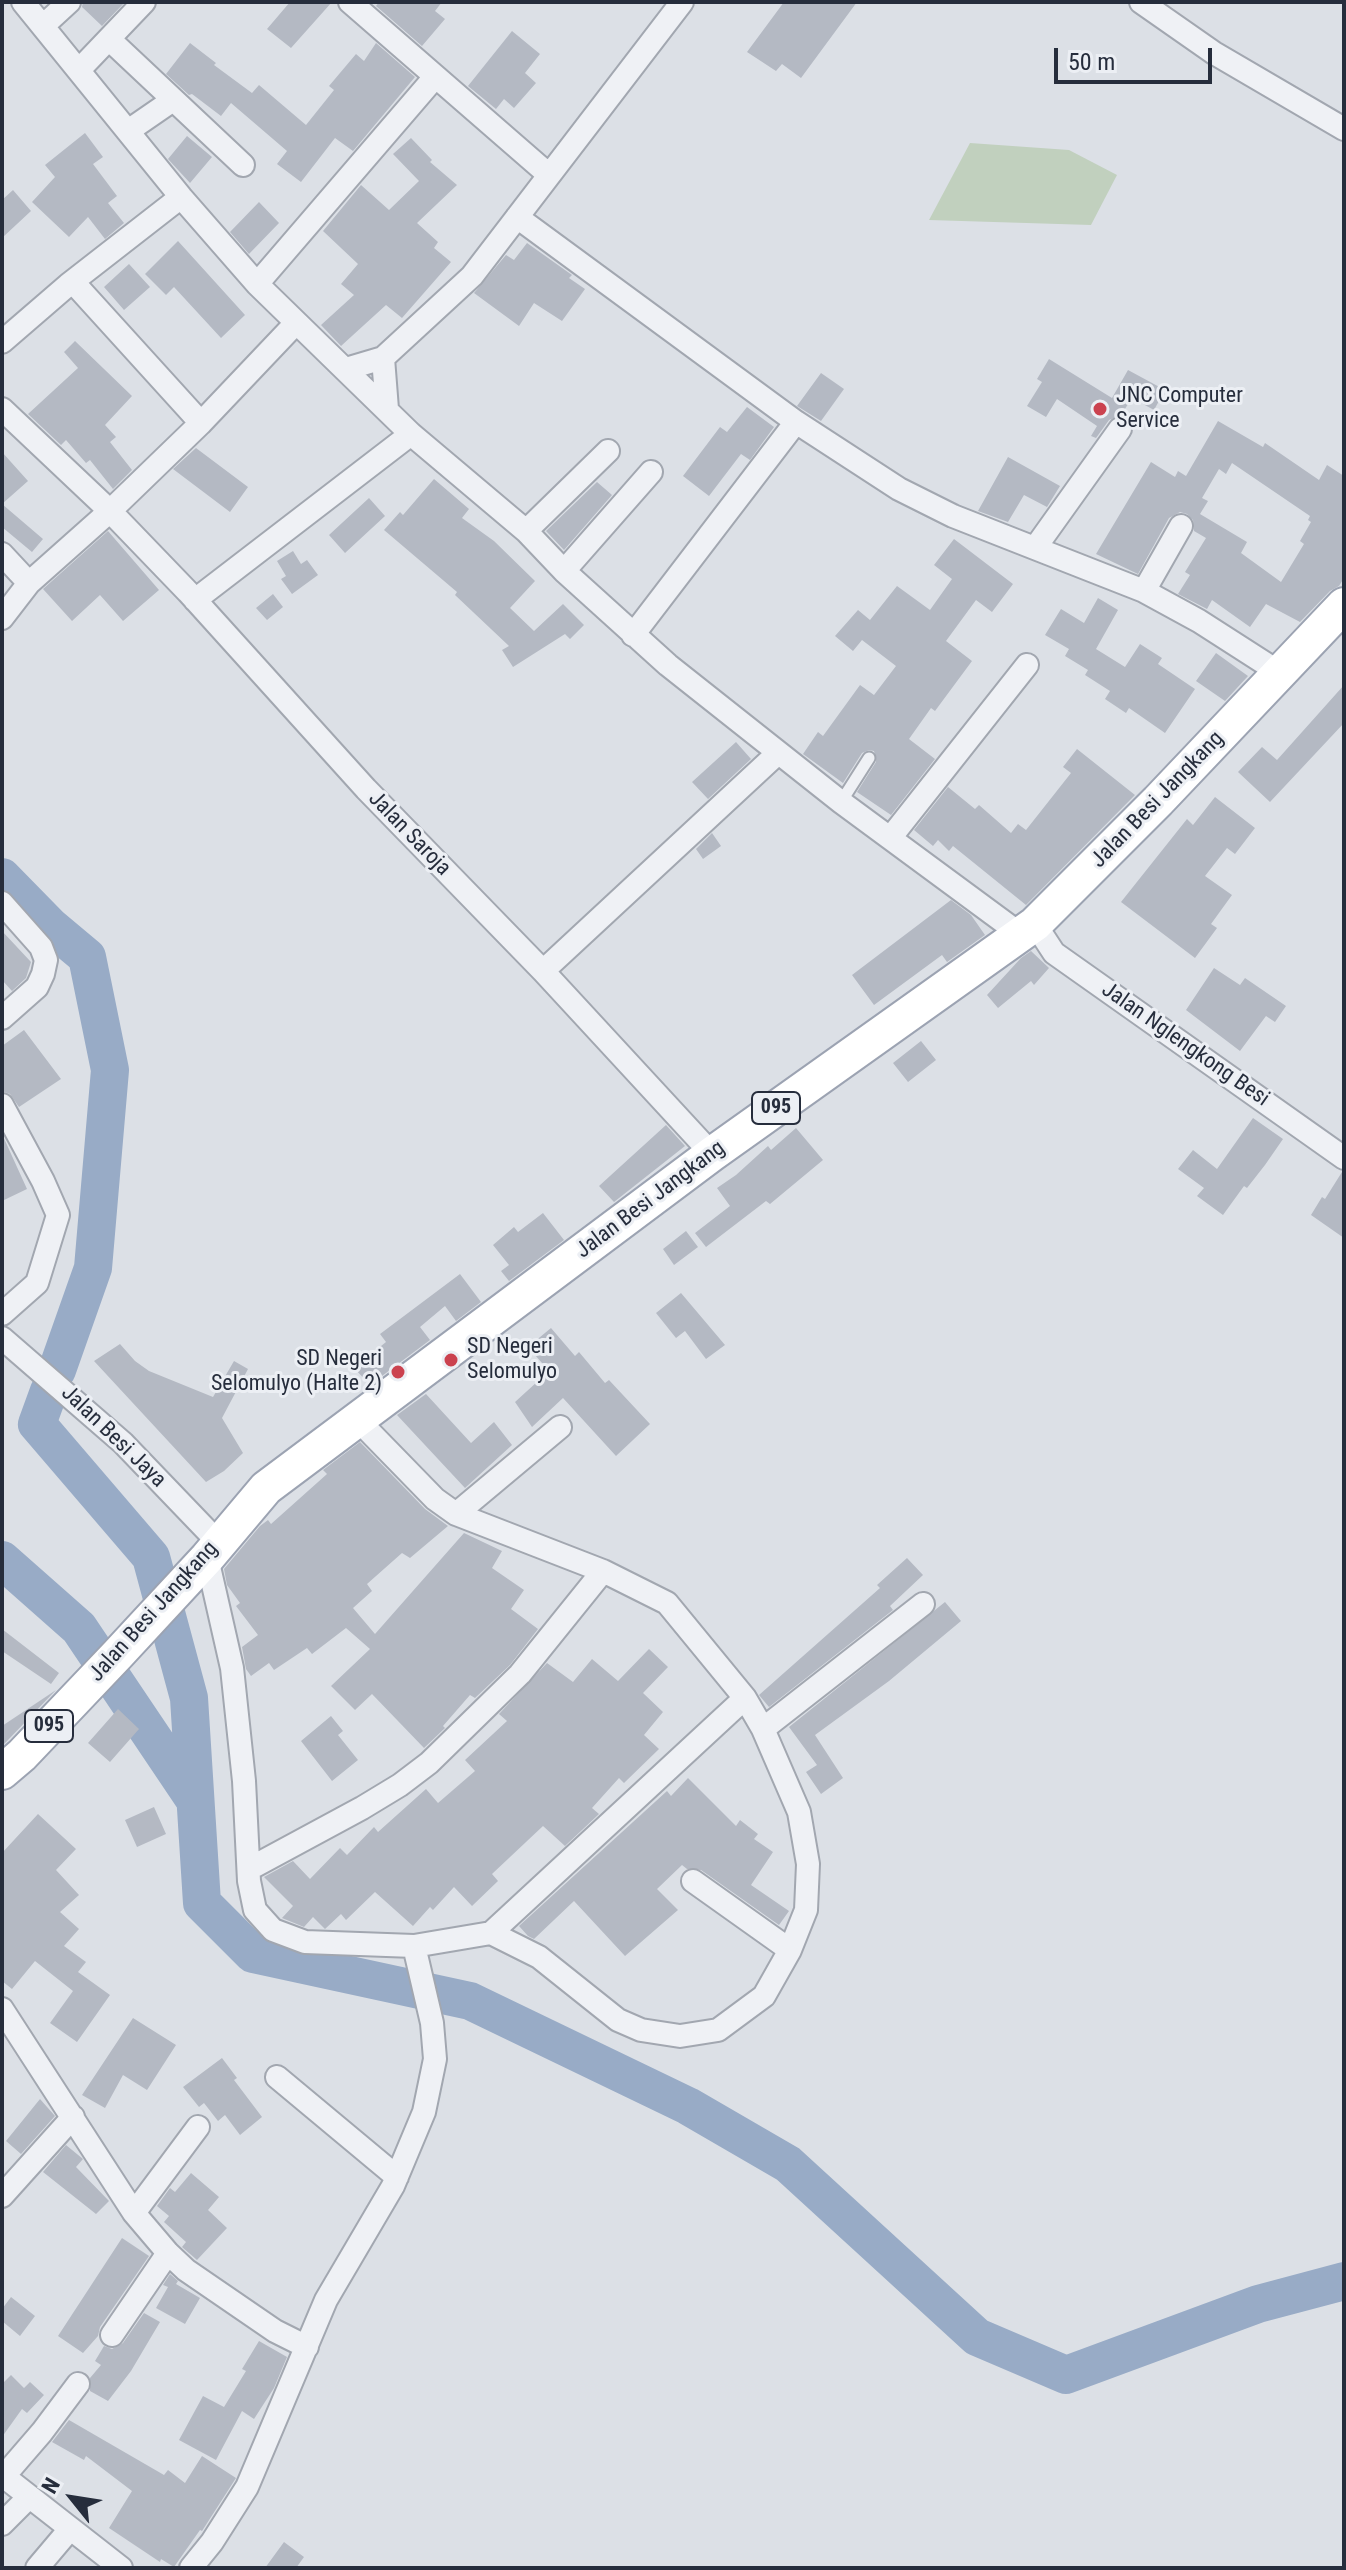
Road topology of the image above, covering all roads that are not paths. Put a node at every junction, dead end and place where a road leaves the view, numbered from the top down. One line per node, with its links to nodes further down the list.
1 (23, 2): 7 (street, Jalan Nglengkong Besi)
2 (69, 2): 7 (street)
3 (144, 2): 8 (street)
4 (350, 2): 10 (street)
5 (682, 2): 15 (street)
6 (1141, 2): 12 (street)
7 (44, 25): 9 (street, Jalan Nglengkong Besi)
8 (110, 40): 9 (street); 11 (street)
9 (79, 70): 13 (street, Jalan Nglengkong Besi)
10 (435, 77): 15 (street); 19 (street)
11 (173, 100): 13 (street); 14 (street)
12 (1344, 129)
13 (128, 131): 16 (street, Jalan Nglengkong Besi)
14 (243, 165)
15 (549, 175): 17 (street)
16 (181, 197): 18 (street); 19 (street, Jalan Nglengkong Besi)
17 (517, 217): 22 (street); 26 (street)
18 (73, 282): 21 (street); 27 (street)
19 (257, 284): 20 (street, Jalan Nglengkong Besi)
20 (295, 324): 23 (street, Jalan Nglengkong Besi); 27 (street)
21 (2, 342)
22 (383, 358): 23 (street); 25 (street)
23 (346, 369): 25 (street, Jalan Nglengkong Besi)
24 (2, 409): 32 (street, Jalan Saroja)
25 (387, 409): 29 (street, Jalan Nglengkong Besi)
26 (796, 422): 35 (street); 43 (street)
27 (201, 423): 32 (street)
28 (1120, 429): 35 (street)
29 (411, 434): 34 (street, Jalan Nglengkong Besi); 40 (street)
30 (608, 451): 34 (street)
31 (651, 472): 37 (street)
32 (110, 511): 38 (street); 40 (street, Jalan Saroja)
33 (1181, 526): 39 (street)
34 (526, 531): 37 (street, Jalan Nglengkong Besi)
35 (1035, 548): 39 (street)
36 (2, 554): 38 (street)
37 (564, 571): 43 (street, Jalan Nglengkong Besi)
38 (29, 583): 42 (street)
39 (1144, 591): 45 (street)
40 (195, 600): 52 (street, Jalan Saroja)
41 (1344, 605): 45 (main road, Jalan Besi Jangkang / 095)
42 (2, 618)
43 (633, 635): 46 (street, Jalan Nglengkong Besi)
44 (1027, 665): 49 (street)
45 (1280, 673): 51 (main road, Jalan Besi Jangkang / 095)
46 (778, 753): 48 (street, Jalan Nglengkong Besi); 52 (street)
47 (869, 758): 48 (lane)
48 (841, 802): 49 (street, Jalan Nglengkong Besi)
49 (891, 837): 51 (street, Jalan Nglengkong Besi)
50 (2, 903): 53 (street)
51 (1027, 929): 55 (main road, Jalan Besi Jangkang / 095); 56 (street, Jalan Nglengkong Besi)
52 (543, 971): 55 (street, Jalan Saroja)
53 (2, 1018)
54 (2, 1105): 57 (street)
55 (712, 1154): 59 (main road, Jalan Besi Jangkang / 095)
56 (1344, 1158)
57 (2, 1314)
58 (2, 1338): 62 (street, Jalan Besi Jaya)
59 (358, 1420): 61 (street); 62 (main road, Jalan Besi Jangkang / 095)
60 (560, 1427): 61 (street)
61 (456, 1514): 63 (street)
62 (213, 1550): 67 (main road, Jalan Besi Jangkang / 095); 68 (street)
63 (603, 1571): 65 (street); 68 (street)
64 (923, 1604): 66 (street)
65 (745, 1698): 66 (street); 70 (street)
66 (763, 1729): 72 (street)
67 (2, 1772)
68 (249, 1869): 71 (street)
69 (693, 1881): 72 (street)
70 (491, 1933): 71 (street); 72 (street)
71 (414, 1946): 77 (street)
72 (790, 1950)
73 (2, 2009): 75 (street)
74 (277, 2077): 77 (street)
75 (73, 2117): 78 (street); 79 (street)
76 (198, 2127): 79 (street)
77 (397, 2177): 82 (street)
78 (2, 2196)
79 (134, 2213): 80 (street)
80 (168, 2253): 81 (street); 82 (street)
81 (112, 2335)
82 (307, 2347): 90 (street)
83 (78, 2384): 84 (street)
84 (3, 2475): 85 (street)
85 (29, 2497): 86 (street); 87 (street)
86 (2, 2524)
87 (70, 2529): 88 (street); 89 (street)
88 (37, 2568)
89 (121, 2568)
90 (191, 2568)

